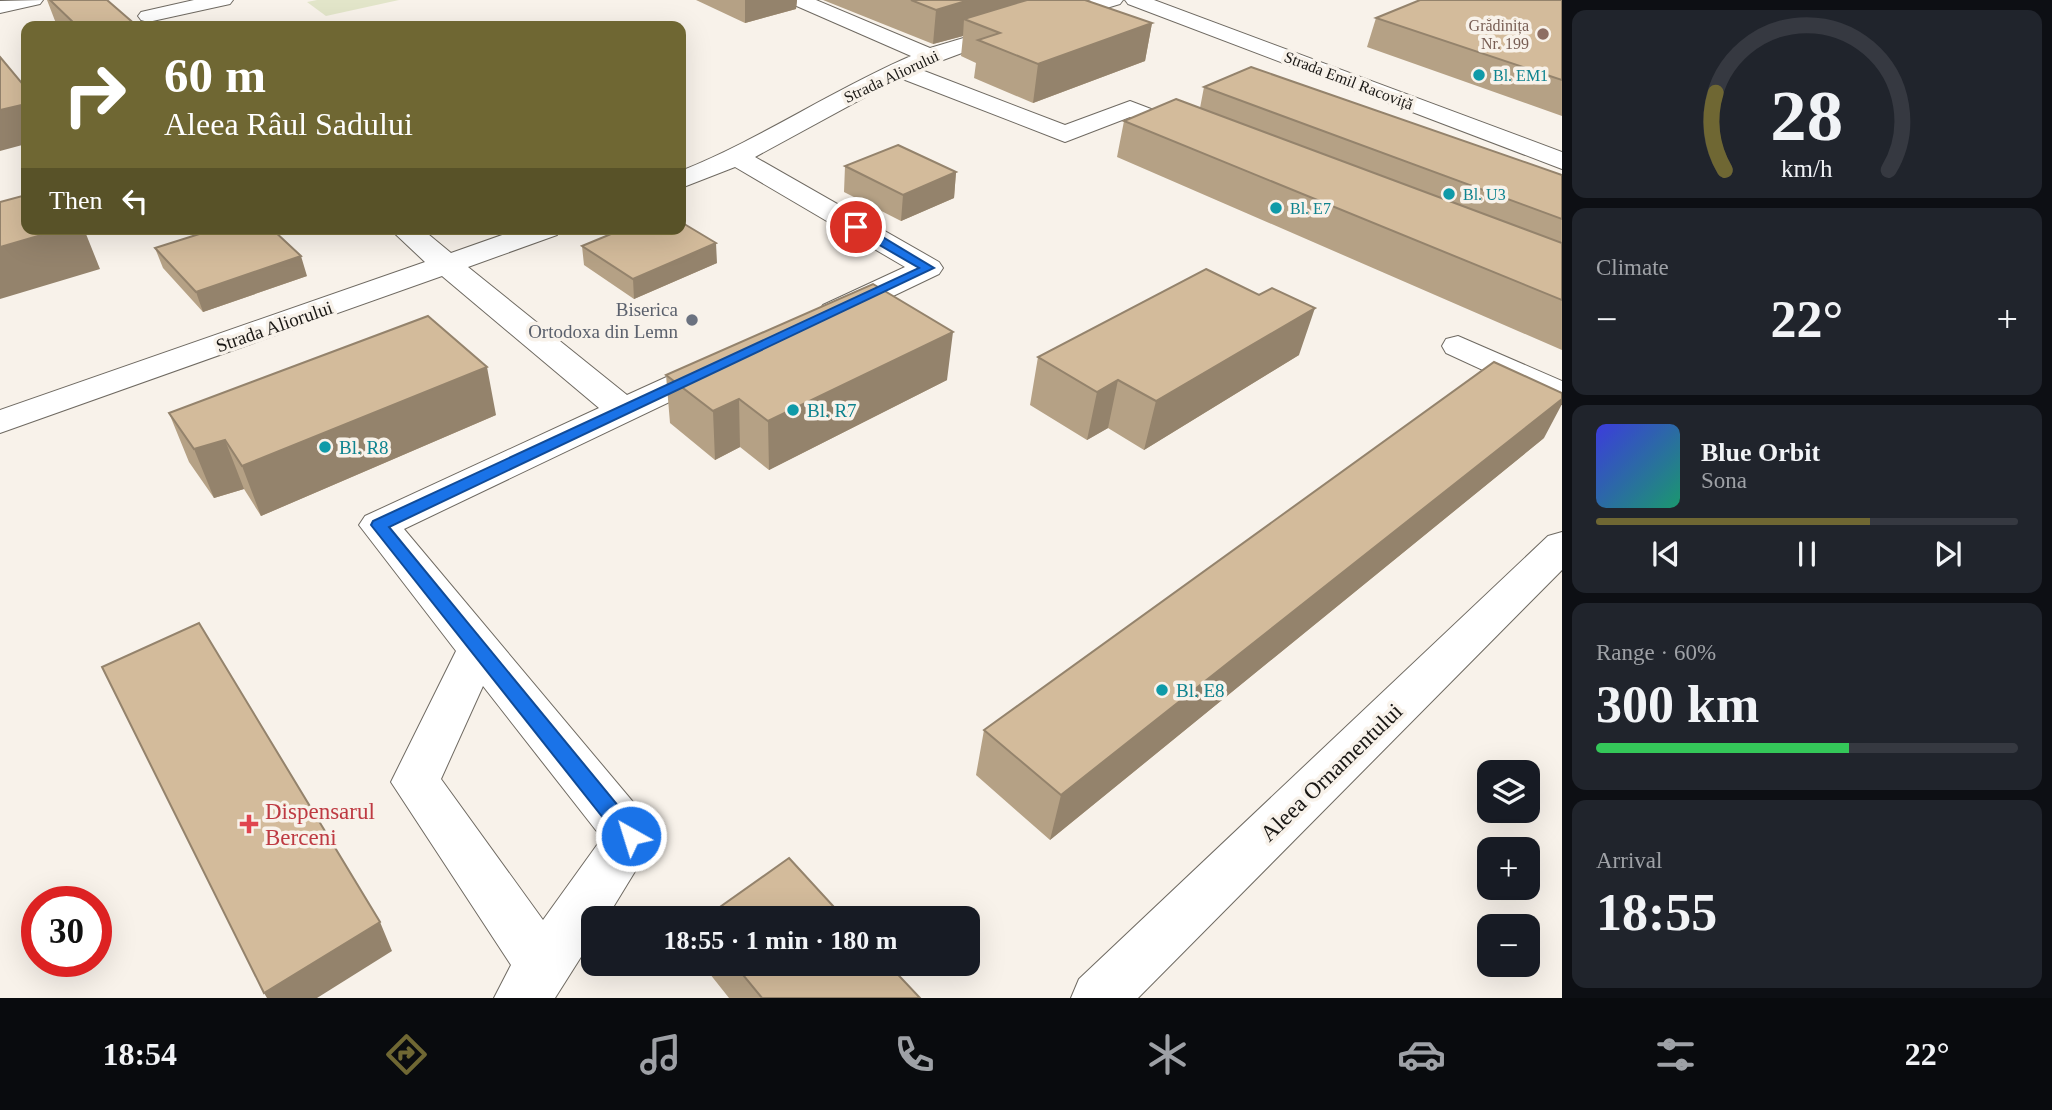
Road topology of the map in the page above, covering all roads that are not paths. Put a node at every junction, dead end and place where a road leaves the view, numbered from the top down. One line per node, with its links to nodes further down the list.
1 (33, 0): 7 (street)
2 (128, 0): 8 (street)
3 (223, 0): 8 (street)
4 (1113, 0): 9 (street, Strada Aliorului)
5 (1135, 0): 13 (street, Strada Emil Racoviță)
6 (805, 1): 9 (street)
7 (0, 7)
8 (154, 21)
9 (929, 56): 10 (street, Strada Aliorului)
10 (899, 69): 11 (street); 12 (street, Strada Aliorului)
11 (1219, 143)
12 (737, 157): 14 (street, Strada Aliorului); 18 (street)
13 (1562, 161)
14 (686, 178)
15 (411, 235): 17 (street)
16 (530, 235): 17 (street, Strada Aliorului)
17 (448, 265): 22 (street); 23 (street, Strada Aliorului)
18 (810, 324)
19 (1458, 345): 21 (street)
20 (748, 353): 22 (street)
21 (1562, 394)
22 (624, 411): 25 (street)
23 (0, 422)
24 (1562, 546): 27 (street, Aleea Ornamentului)
25 (478, 648): 26 (street); 26 (street)
26 (533, 982)
27 (1099, 998)

